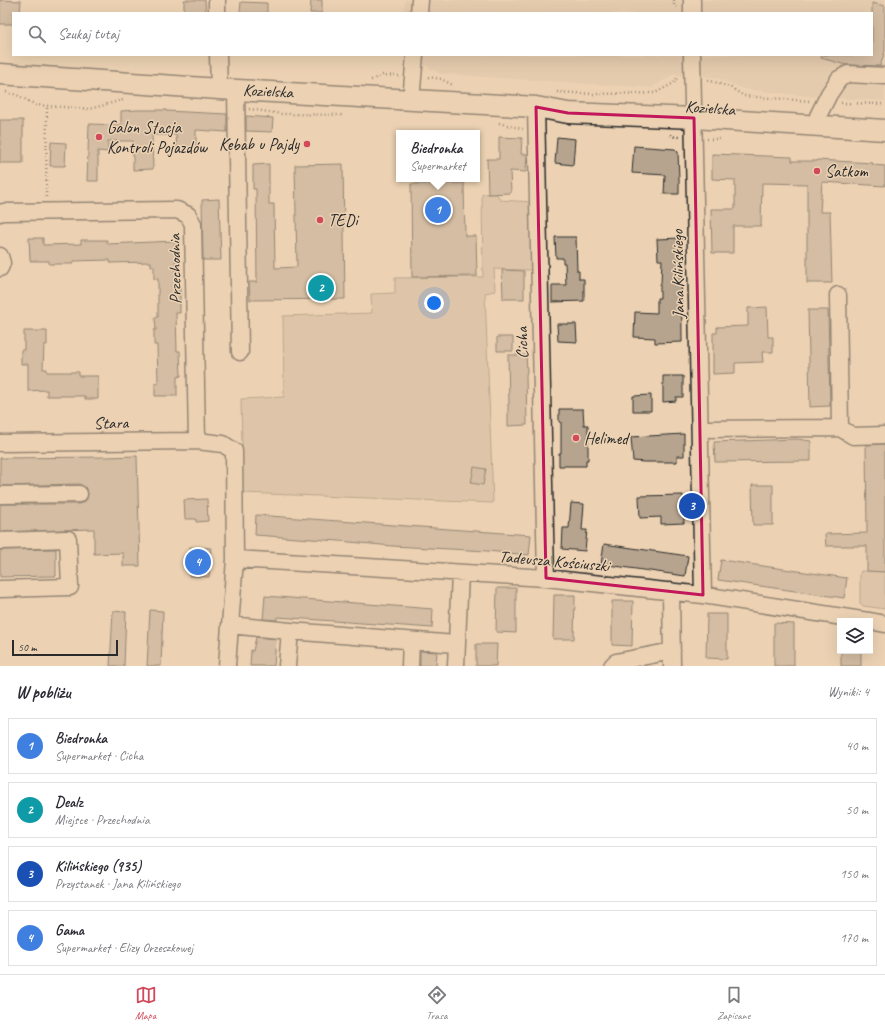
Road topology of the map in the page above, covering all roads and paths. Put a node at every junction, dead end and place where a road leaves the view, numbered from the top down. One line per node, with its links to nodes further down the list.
1 (217, 0): 4 (street)
2 (420, 0): 5 (street)
3 (692, 0): 6 (street)
4 (217, 12)
5 (419, 12)
6 (692, 12)
7 (218, 56): 13 (street)
8 (415, 56): 14 (street)
9 (692, 56): 19 (street, Jana Kilińskiego)
10 (0, 74): 13 (main road, Kozielska)
11 (885, 76): 18 (street)
12 (708, 80): 18 (path)
13 (228, 89): 14 (main road, Kozielska); 27 (street)
14 (411, 100): 17 (main road, Kozielska)
15 (885, 104): 18 (path)
16 (47, 106): 22 (path)
17 (536, 107): 19 (main road, Kozielska); 38 (street, Cicha)
18 (822, 109): 19 (main road, Kozielska); 20 (main road, Kozielska)
19 (693, 112): 21 (main road, Kozielska); 29 (street, Jana Kilińskiego)
20 (885, 119)
21 (885, 130)
22 (46, 212): 23 (street, Przechodnia); 31 (street, Przechodnia)
23 (0, 213)
24 (0, 256): 25 (street)
25 (0, 268)
26 (838, 295): 28 (street)
27 (240, 352)
28 (840, 428): 29 (street); 30 (street)
29 (700, 429): 41 (street, Jana Kilińskiego)
30 (885, 436)
31 (197, 441): 32 (street, Stara); 36 (street, Stara)
32 (0, 443)
33 (79, 494): 34 (street)
34 (0, 495)
35 (0, 541): 39 (street)
36 (235, 559): 37 (street, Tadeusza Kościuszki); 45 (street)
37 (460, 573): 38 (street, Tadeusza Kościuszki); 48 (street)
38 (546, 578): 40 (street, Tadeusza Kościuszki)
39 (0, 589)
40 (671, 591): 41 (street, Tadeusza Kościuszki); 49 (street)
41 (703, 595): 42 (street, Tadeusza Kościuszki)
42 (850, 618)
43 (873, 622): 44 (street, Tadeusza Kościuszki)
44 (885, 624)
45 (230, 625): 46 (street); 50 (street)
46 (290, 631): 47 (street); 51 (street)
47 (411, 641): 48 (street); 52 (street)
48 (456, 644): 53 (street)
49 (672, 658): 54 (street)
50 (227, 666)
51 (288, 666)
52 (410, 666)
53 (456, 666)
54 (612, 666)

